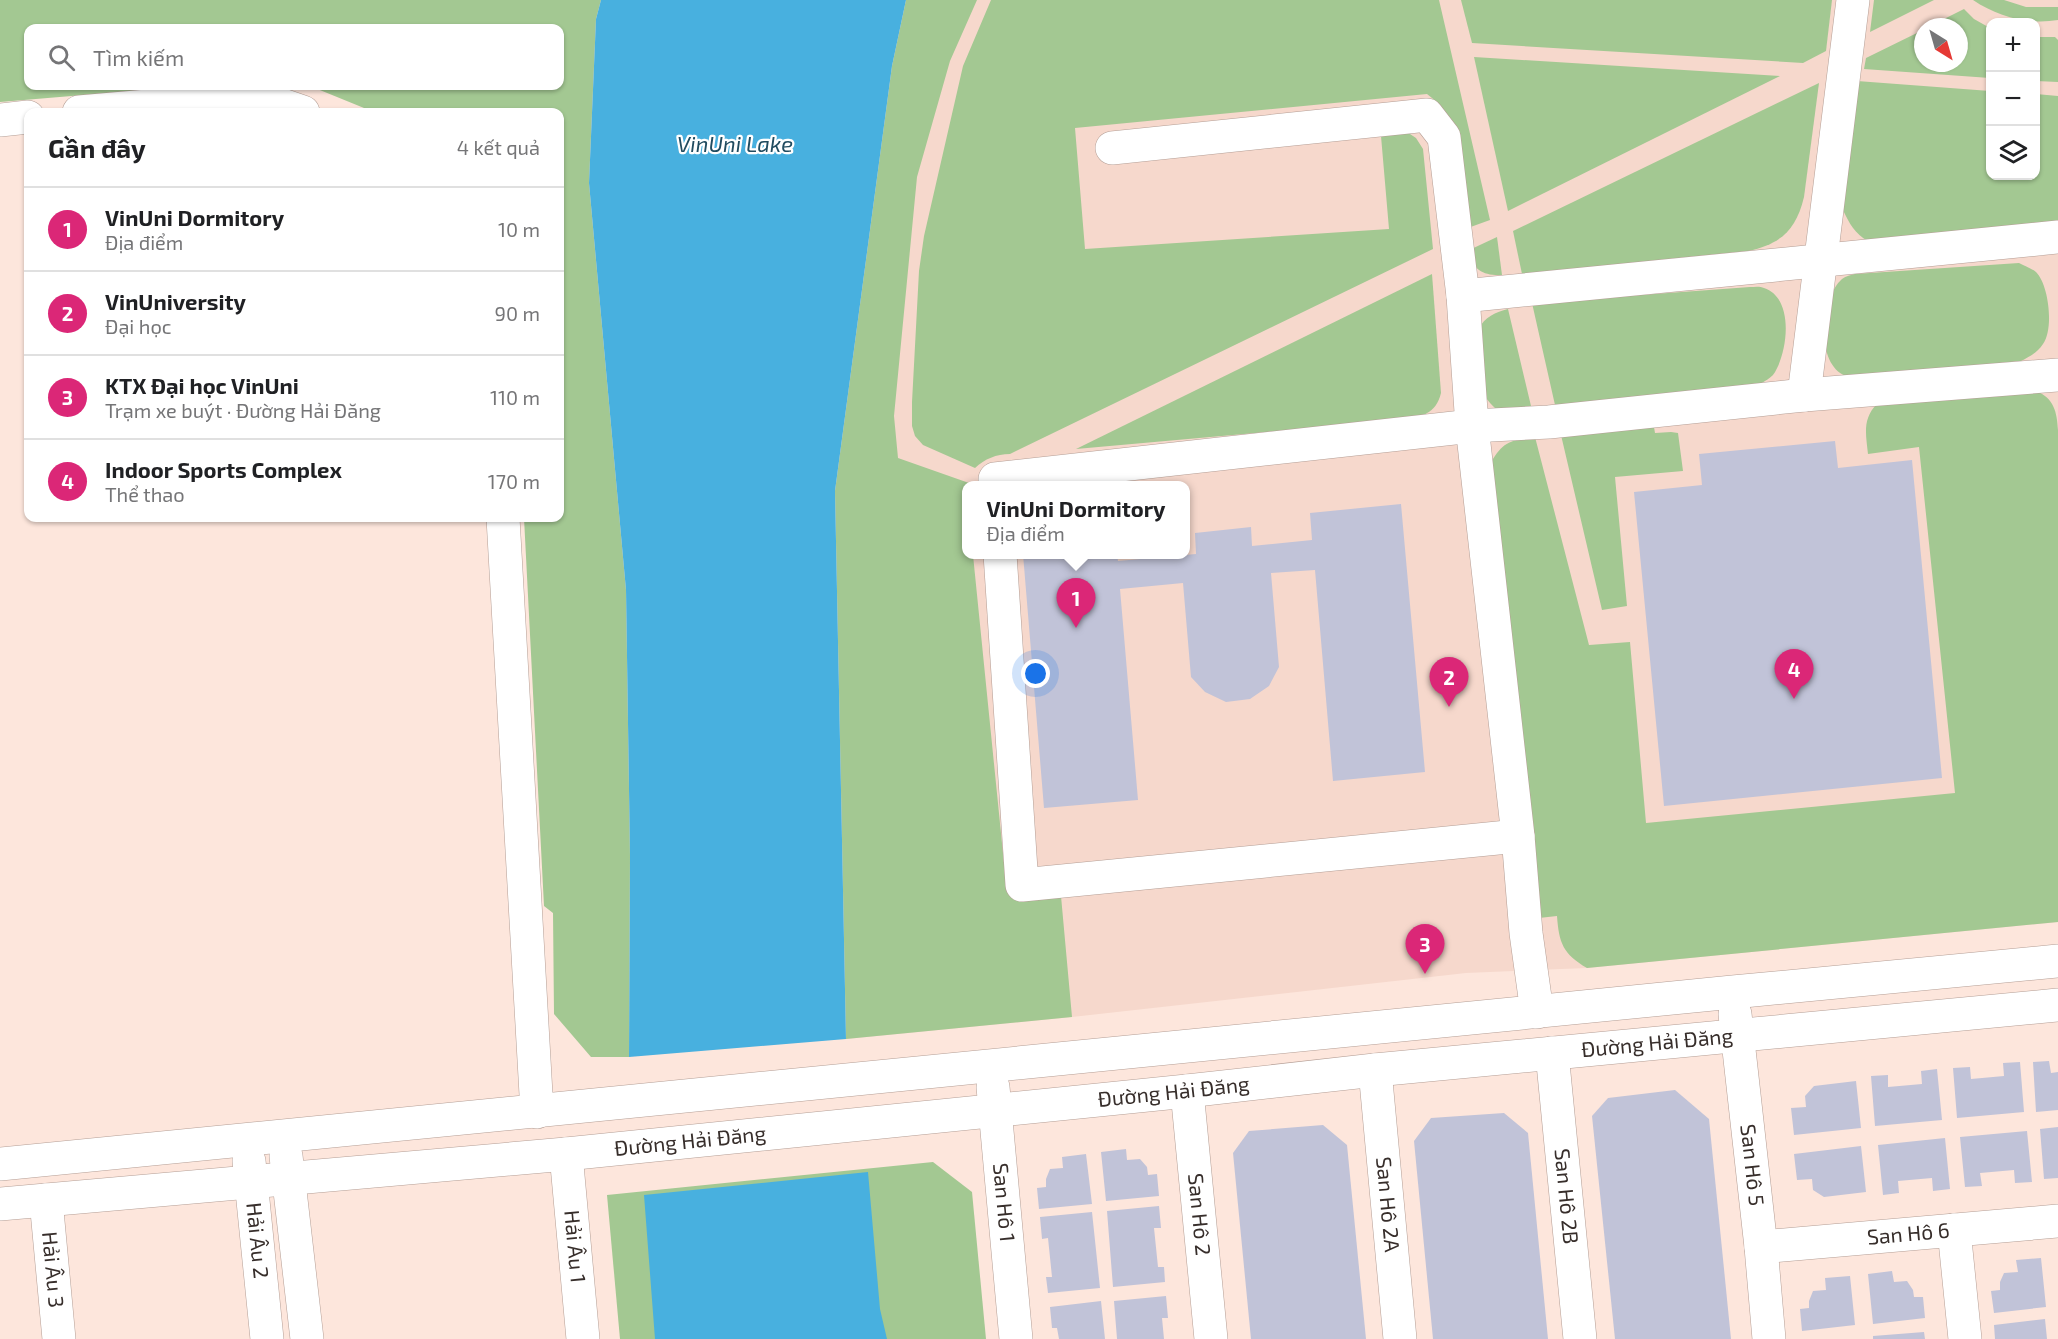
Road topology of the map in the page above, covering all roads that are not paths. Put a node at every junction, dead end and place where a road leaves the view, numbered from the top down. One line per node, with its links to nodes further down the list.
1 (1853, 0): 8 (street)
2 (126, 108): 3 (street)
3 (291, 108)
4 (24, 117): 5 (street)
5 (0, 120)
6 (1113, 148): 9 (street)
7 (2058, 237): 8 (street)
8 (1820, 259): 9 (street); 11 (street)
9 (1463, 296): 12 (street)
10 (2058, 375): 11 (street)
11 (1804, 396): 12 (street)
12 (1472, 426): 13 (street); 16 (street)
13 (995, 481)
14 (503, 522): 27 (street)
15 (1000, 559): 16 (street)
16 (1518, 836): 20 (street)
17 (2058, 961): 18 (street, Đường Hải Đăng)
18 (1733, 992): 20 (street, Đường Hải Đăng); 21 (street, San Hô 5)
19 (2058, 1005): 21 (street, Đường Hải Đăng)
20 (1537, 1012): 23 (street, Đường Hải Đăng)
21 (1737, 1036): 22 (street, Đường Hải Đăng); 38 (street, San Hô 5)
22 (1552, 1053): 24 (street, Đường Hải Đăng); 46 (street, San Hô 2B)
23 (991, 1066): 26 (street, San Hô 1); 27 (street, Đường Hải Đăng)
24 (1375, 1070): 25 (street, Đường Hải Đăng); 45 (street, San Hô 2A)
25 (1187, 1091): 26 (street, Đường Hải Đăng); 44 (street, San Hô 2)
26 (995, 1110): 30 (street, Đường Hải Đăng); 43 (street, San Hô 1)
27 (537, 1112): 28 (street, Đường Hải Đăng)
28 (283, 1137): 29 (street, Đường Hải Đăng); 32 (street, Hải Âu 2)
29 (247, 1141): 31 (street, Đường Hải Đăng); 33 (street, Hải Âu 2)
30 (566, 1154): 32 (street, Đường Hải Đăng); 42 (street, Hải Âu 1)
31 (0, 1164)
32 (289, 1178): 33 (street, Đường Hải Đăng); 41 (street, Hải Âu 2)
33 (251, 1181): 34 (street, Đường Hải Đăng); 40 (street, Hải Âu 2)
34 (46, 1200): 35 (street, Đường Hải Đăng); 39 (street, Hải Âu 3)
35 (0, 1204)
36 (2058, 1221): 37 (street, San Hô 6)
37 (1954, 1230): 38 (street, San Hô 6); 48 (street)
38 (1761, 1247): 47 (street, San Hô 5)
39 (60, 1339)
40 (267, 1339)
41 (307, 1339)
42 (583, 1339)
43 (1016, 1339)
44 (1211, 1339)
45 (1400, 1339)
46 (1580, 1339)
47 (1769, 1339)
48 (1965, 1339)

